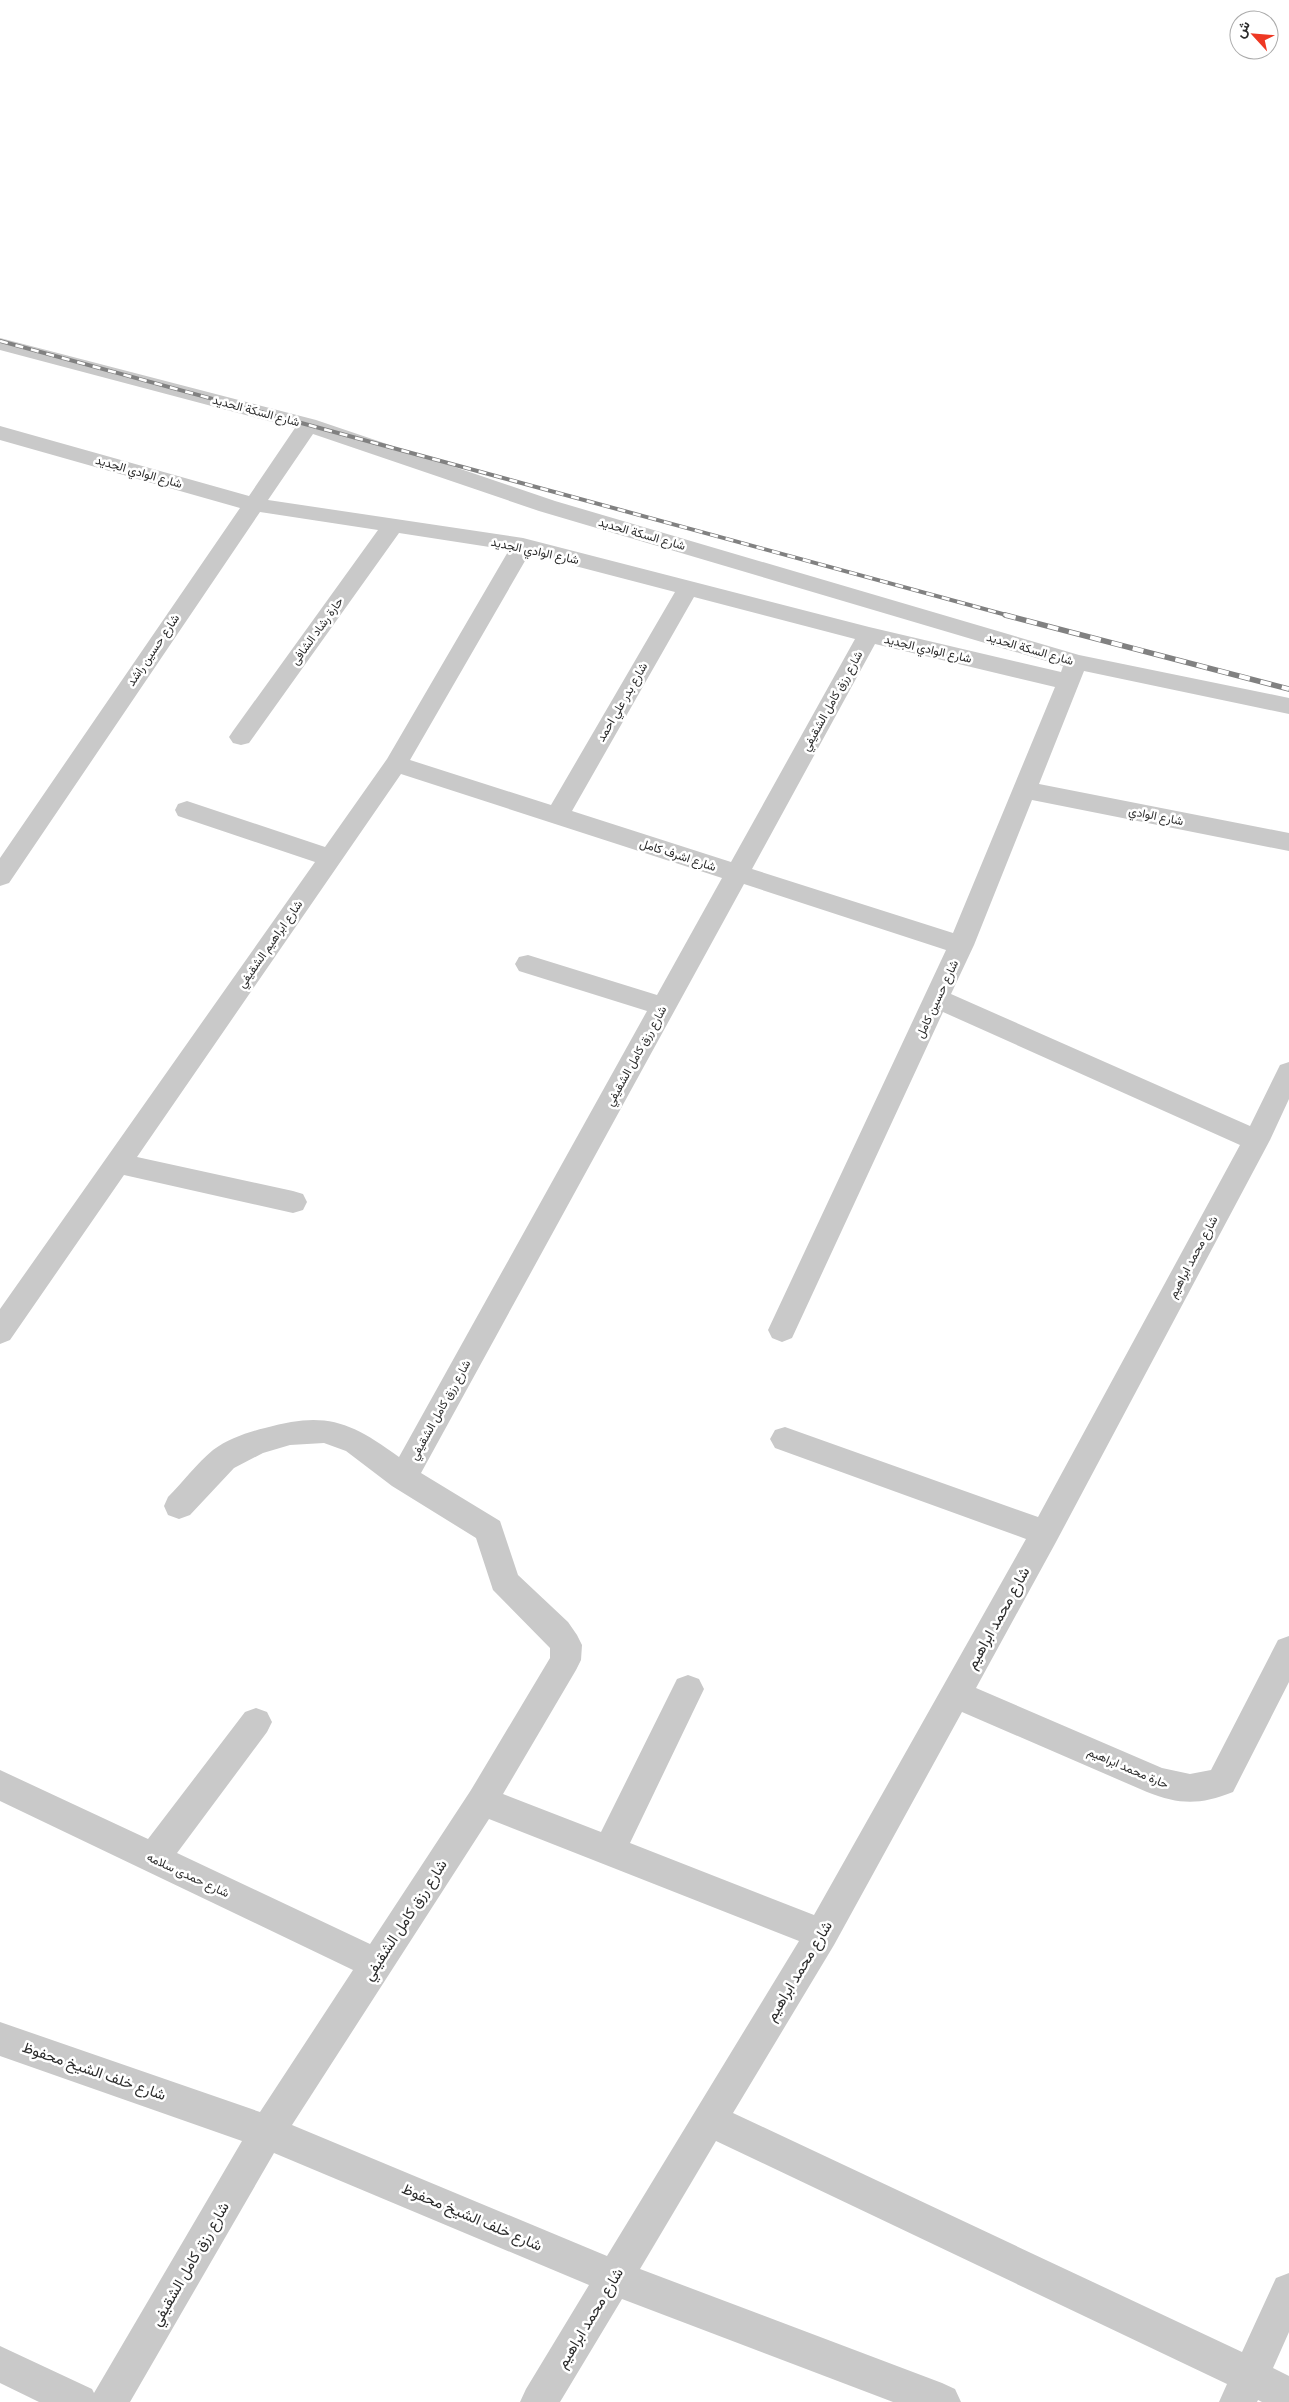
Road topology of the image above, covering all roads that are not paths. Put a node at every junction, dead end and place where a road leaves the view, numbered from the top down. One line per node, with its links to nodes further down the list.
1 (0, 344): 2 (street, شارع السكة الحديد)
2 (308, 425): 4 (street, شارع حسين راشد); 9 (street, شارع السكة الحديد)
3 (0, 433): 4 (street, شارع الوادي الجديد)
4 (252, 504): 5 (street, شارع الوادي الجديد); 19 (street, شارع حسين راشد)
5 (393, 525): 6 (street, شارع الوادي الجديد); 11 (street, حارة رشاد الشافى)
6 (523, 546): 7 (street, شارع الوادي الجديد); 12 (street, شارع ابراهيم الشقيفي)
7 (688, 588): 8 (street, شارع الوادي الجديد); 15 (street, شارع بدر علي احمد)
8 (869, 635): 9 (street, شارع الوادي الجديد); 18 (street, شارع رزق كامل الشقيفي)
9 (1073, 672): 10 (street, شارع السكة الحديد); 13 (street, شارع حسين كامل)
10 (1289, 706)
11 (241, 737)
12 (396, 764): 15 (street, شارع اشرف كامل); 17 (street, شارع ابراهيم الشقيفي)
13 (1024, 790): 16 (street, شارع الوادي); 20 (street, شارع حسين كامل)
14 (187, 810): 17 (street)
15 (557, 816): 18 (street, شارع اشرف كامل)
16 (1289, 842)
17 (330, 858): 26 (street, شارع ابراهيم الشقيفي)
18 (737, 874): 20 (street, شارع اشرف كامل); 23 (street, شارع رزق كامل الشقيفي)
19 (0, 877)
20 (961, 945): 22 (street, شارع حسين كامل)
21 (528, 964): 23 (street)
22 (937, 998): 25 (street); 28 (street, شارع حسين كامل)
23 (664, 1007): 31 (street, شارع رزق كامل الشقيفي)
24 (1289, 1072): 25 (street, شارع محمد ابراهيم)
25 (1256, 1140): 33 (street, شارع محمد ابراهيم)
26 (118, 1163): 27 (street); 29 (street, شارع ابراهيم الشقيفي)
27 (293, 1202)
28 (782, 1330)
29 (0, 1332)
30 (785, 1439): 33 (street)
31 (403, 1477): 32 (street, شارع رزق كامل الشقيفي); 39 (street, شارع رزق كامل الشقيفي)
32 (180, 1506)
33 (1045, 1532): 36 (street, شارع محمد ابراهيم)
34 (1289, 1650): 36 (street, حارة محمد ابراهيم)
35 (688, 1689): 40 (street)
36 (956, 1694): 42 (street, شارع محمد ابراهيم)
37 (256, 1722): 41 (street)
38 (0, 1784): 41 (street, شارع حمدى سلامه)
39 (482, 1801): 40 (street); 43 (street, شارع رزق كامل الشقيفي)
40 (609, 1851): 42 (street)
41 (154, 1858): 43 (street, شارع حمدى سلامه)
42 (822, 1934): 45 (street, شارع محمد ابراهيم)
43 (377, 1964): 46 (street, شارع رزق كامل الشقيفي)
44 (0, 2039): 46 (street, شارع خلف الشيخ محفوظ)
45 (710, 2120): 47 (street, شارع محمد ابراهيم); 50 (street)
46 (267, 2132): 47 (street, شارع خلف الشيخ محفوظ); 53 (street, شارع رزق كامل الشقيفي)
47 (616, 2278): 54 (street, شارع محمد ابراهيم); 55 (street, شارع خلف الشيخ محفوظ)
48 (1289, 2291): 50 (street)
49 (0, 2364): 52 (street)
50 (1243, 2389): 51 (street)
51 (1289, 2396)
52 (79, 2402)
53 (109, 2402)
54 (539, 2402)
55 (942, 2402)

